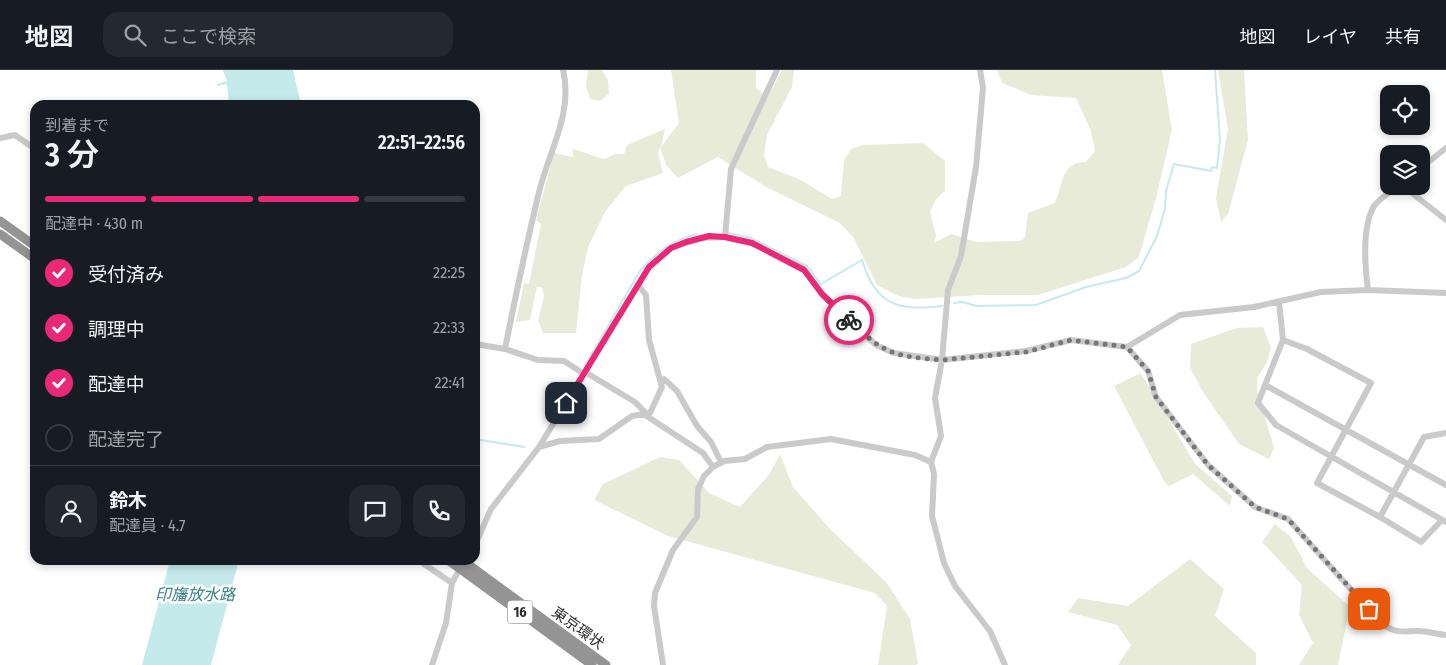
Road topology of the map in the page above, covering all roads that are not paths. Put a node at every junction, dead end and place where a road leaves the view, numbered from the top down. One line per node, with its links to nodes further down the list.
1 (562, 70): 23 (street)
2 (777, 70): 13 (street)
3 (980, 70): 24 (street)
4 (0, 138): 5 (street)
5 (30, 145)
6 (1446, 148): 7 (street)
7 (1430, 161)
8 (1387, 195): 17 (street)
9 (1414, 195): 10 (street)
10 (1446, 220)
11 (0, 221): 14 (highway)
12 (0, 234): 15 (highway)
13 (725, 237): 16 (street); 24 (street)
14 (30, 242)
15 (30, 255)
16 (638, 285): 25 (street); 26 (street)
17 (1368, 290): 18 (street); 19 (street)
18 (1446, 293)
19 (1279, 302): 20 (street); 22 (street)
20 (1283, 340): 27 (street); 29 (street)
21 (480, 345): 23 (street)
22 (1127, 347): 24 (street); 47 (street)
23 (505, 349): 25 (street)
24 (942, 360): 34 (street)
25 (585, 373): 28 (street); 31 (street)
26 (661, 380): 28 (street); 33 (street)
27 (1265, 385): 29 (street); 32 (street)
28 (644, 413): 31 (street); 36 (street)
29 (1346, 429): 32 (street); 35 (street)
30 (1446, 433): 35 (street)
31 (539, 447): 41 (street)
32 (1331, 457): 38 (street); 39 (street)
33 (722, 462): 34 (street); 36 (street)
34 (931, 462): 52 (street)
35 (1409, 464): 37 (street); 38 (street)
36 (713, 468): 51 (street)
37 (1446, 485)
38 (1394, 492): 39 (street); 40 (street)
39 (1380, 517): 40 (street)
40 (1444, 521)
41 (480, 533)
42 (425, 565): 46 (street)
43 (455, 565): 48 (highway, 東京環状 / 16)
44 (468, 565): 48 (highway, 東京環状 / 16)
45 (457, 574): 46 (street)
46 (452, 583): 49 (street)
47 (1446, 635)
48 (591, 661): 50 (highway, 東京環状 / 16)
49 (432, 665)
50 (606, 665)
51 (663, 665)
52 (1004, 665)

